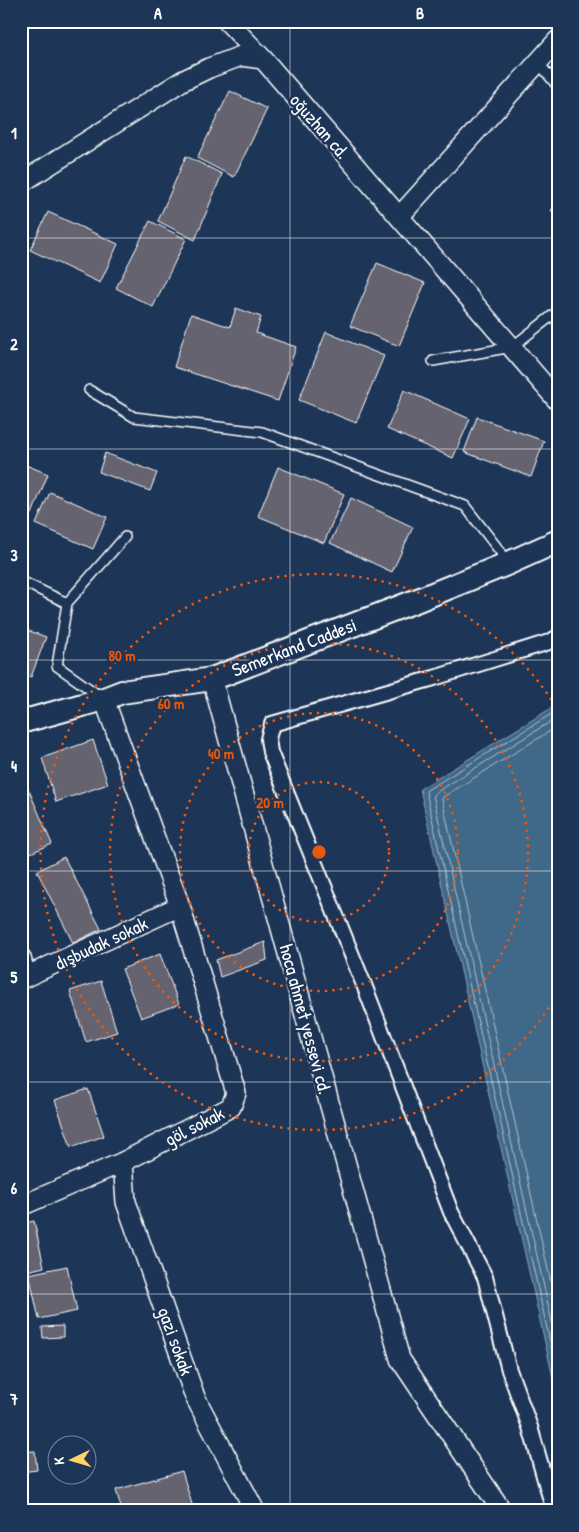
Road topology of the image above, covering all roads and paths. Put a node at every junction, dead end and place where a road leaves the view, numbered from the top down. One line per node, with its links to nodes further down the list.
1 (227, 21): 3 (street, oğuzhan cd.)
2 (558, 40): 4 (street)
3 (263, 59): 6 (street); 7 (street, oğuzhan cd.)
4 (538, 62): 5 (lane); 7 (street)
5 (558, 87)
6 (21, 183)
7 (399, 217): 9 (street, oğuzhan cd.)
8 (558, 311): 9 (lane)
9 (512, 347): 10 (lane); 12 (street, oğuzhan cd.)
10 (433, 361)
11 (89, 390): 15 (lane)
12 (558, 401)
13 (125, 537): 17 (lane)
14 (558, 541): 15 (street, Semerkand Caddesi)
15 (509, 563): 19 (street, Semerkand Caddesi)
16 (21, 581): 17 (lane)
17 (67, 603): 20 (lane)
18 (558, 637): 29 (street)
19 (212, 679): 20 (street, Semerkand Caddesi); 28 (street, hoca ahmet yessevi cd.)
20 (104, 698): 21 (street, Semerkand Caddesi); 22 (street, göl sokak)
21 (21, 722)
22 (180, 906): 24 (street, dışbudak sokak); 25 (street, göl sokak)
23 (21, 958): 24 (street)
24 (24, 978)
25 (122, 1162): 26 (street, göl sokak); 27 (street, gazi sokak)
26 (21, 1206)
27 (255, 1511)
28 (502, 1511)
29 (554, 1511)

